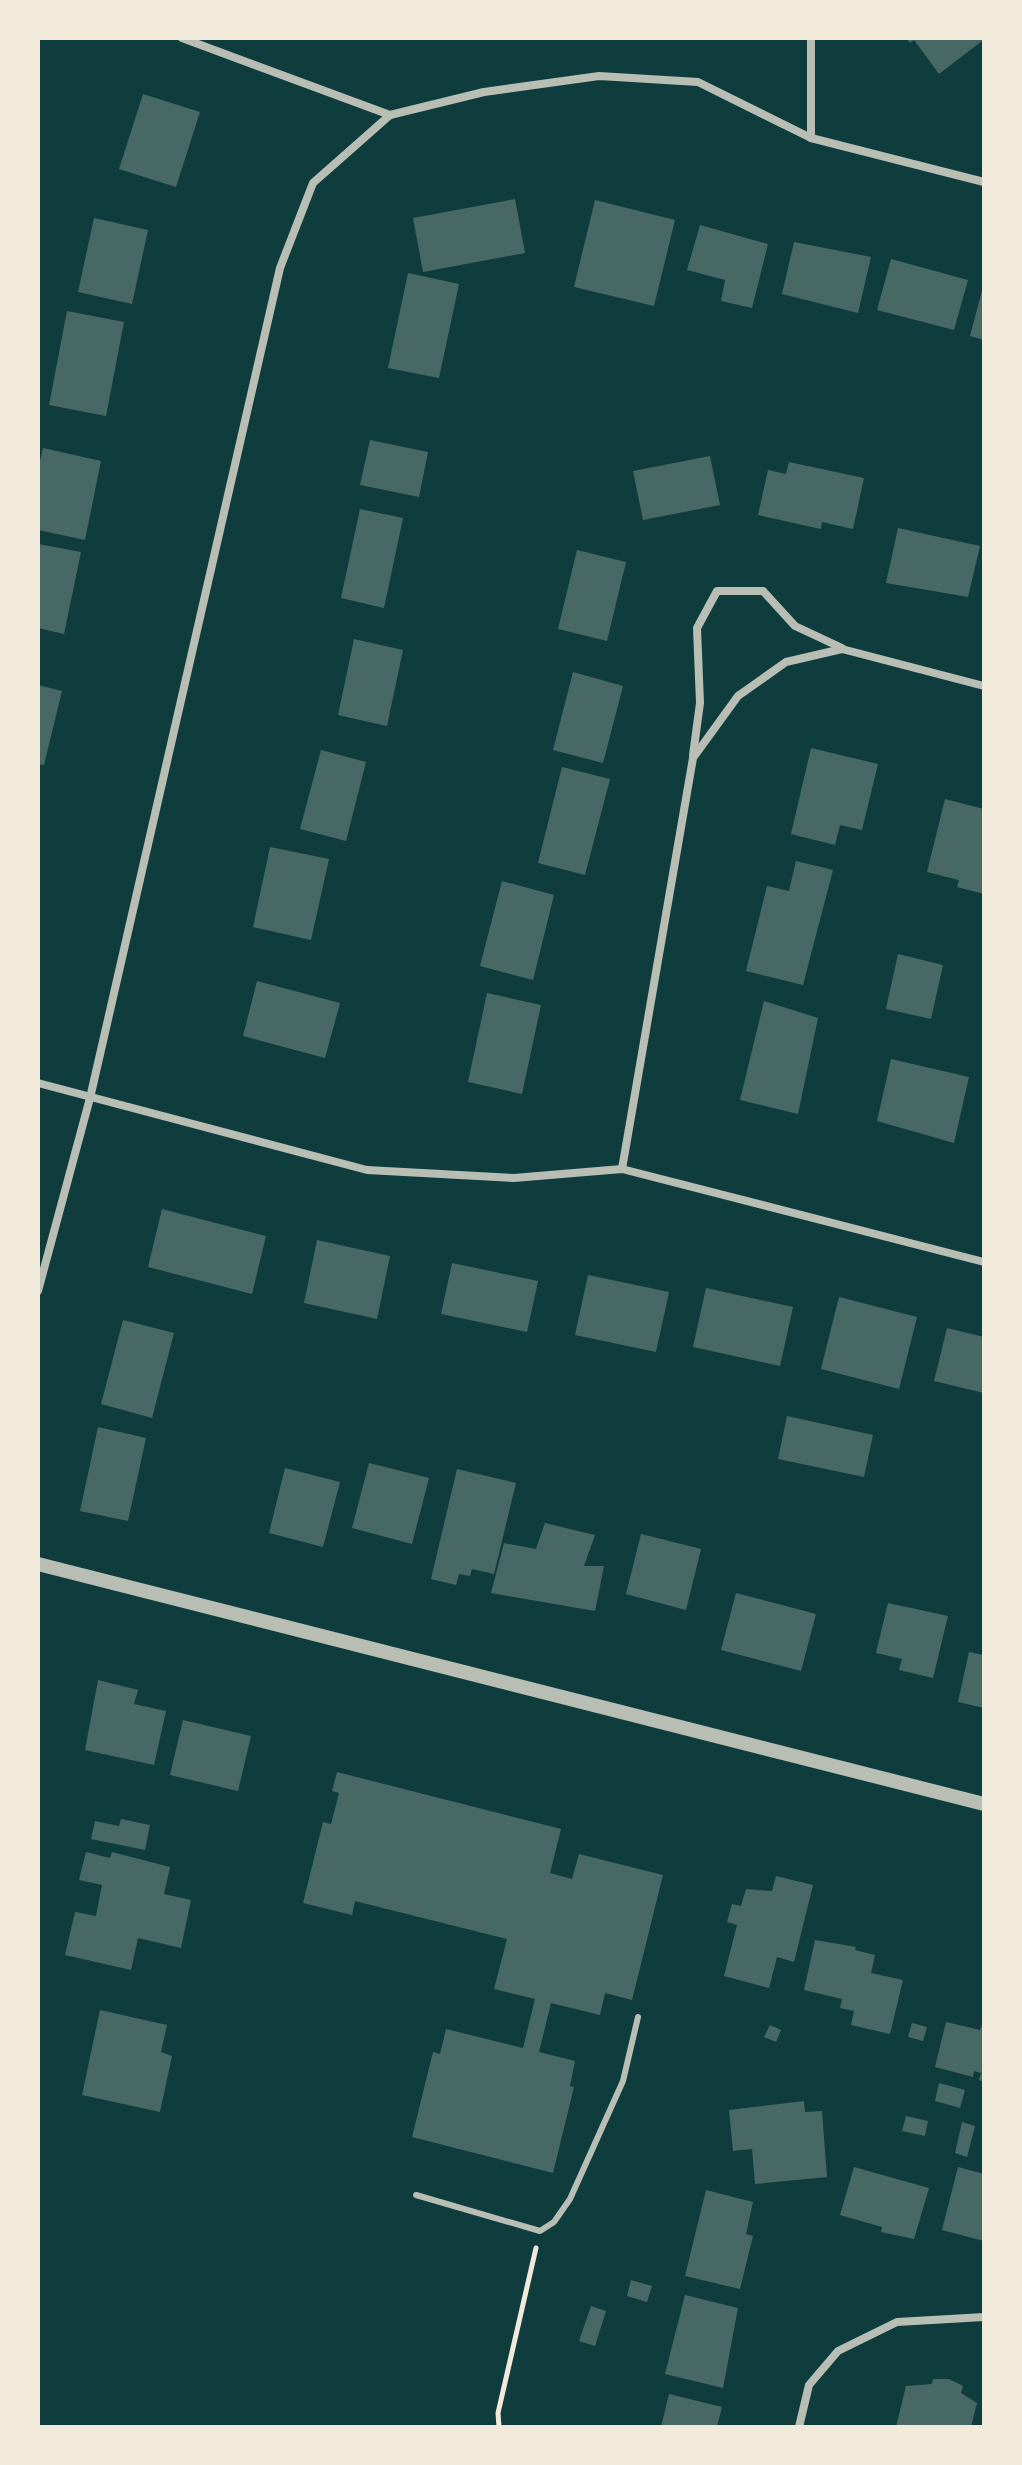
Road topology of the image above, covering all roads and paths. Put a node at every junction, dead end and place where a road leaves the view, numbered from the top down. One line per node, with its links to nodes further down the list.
1 (182, 38): 3 (street)
2 (811, 38): 4 (street)
3 (390, 115): 4 (street); 10 (street)
4 (811, 138): 5 (street)
5 (984, 182)
6 (842, 649): 7 (street); 8 (street); 8 (street)
7 (984, 686)
8 (693, 758): 11 (street)
9 (38, 1083): 10 (street)
10 (90, 1098): 11 (street); 13 (street)
11 (622, 1169): 12 (street)
12 (984, 1262)
13 (38, 1291)
14 (38, 1564): 15 (street)
15 (984, 1804)
16 (638, 2017): 18 (lane)
17 (416, 2195): 18 (lane)
18 (540, 2231): 20 (path)
19 (984, 2317): 21 (street)
20 (499, 2427)
21 (799, 2427)

